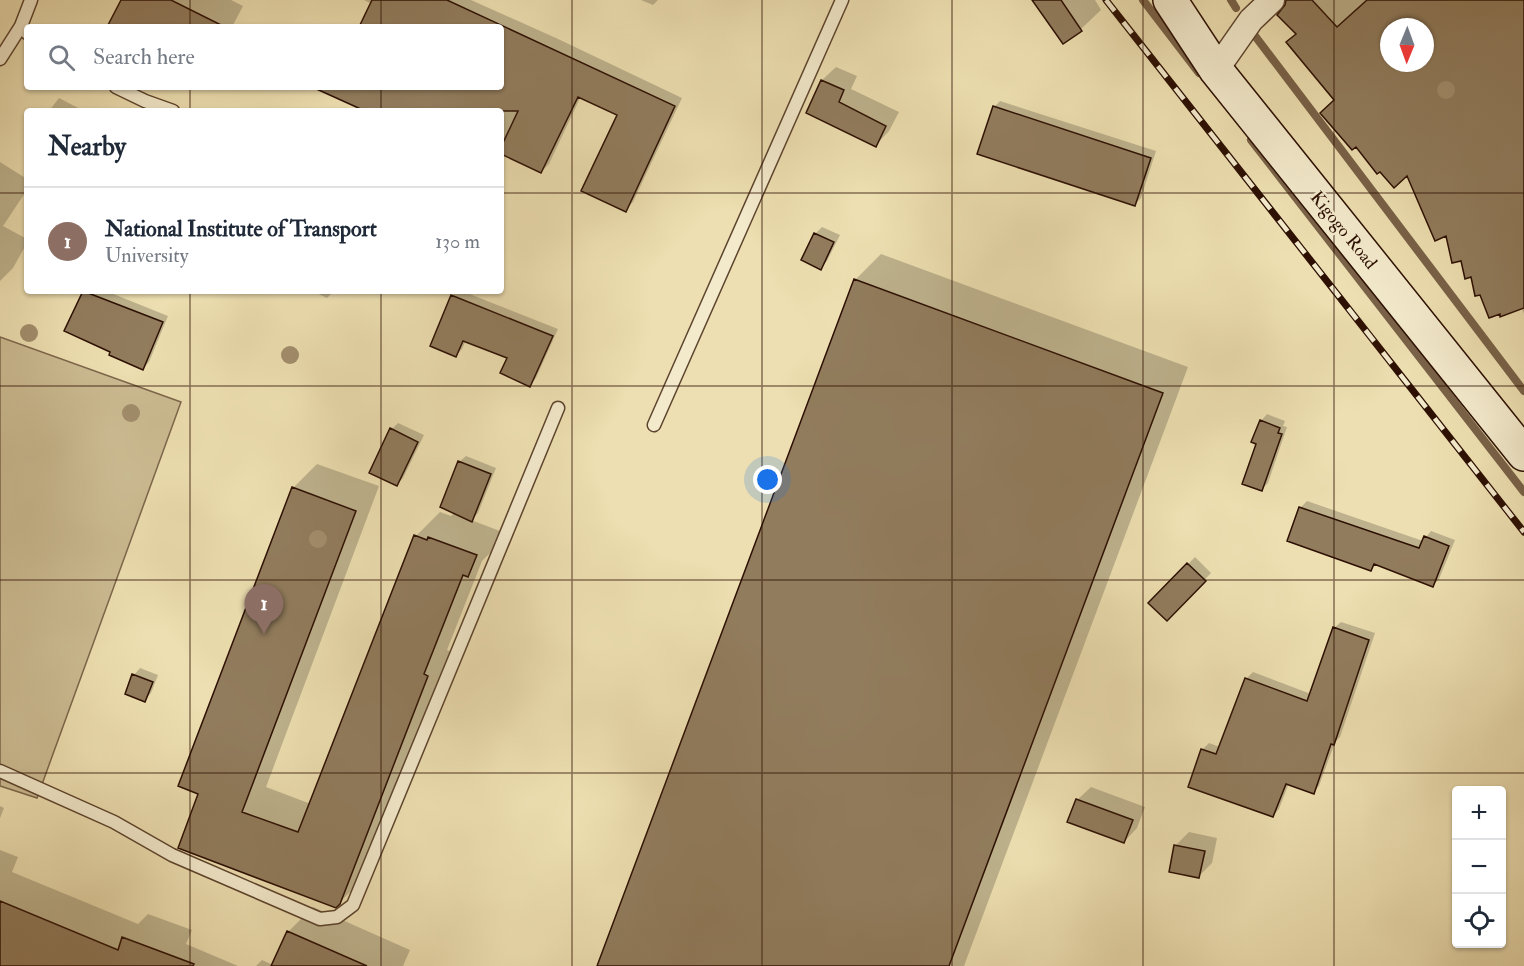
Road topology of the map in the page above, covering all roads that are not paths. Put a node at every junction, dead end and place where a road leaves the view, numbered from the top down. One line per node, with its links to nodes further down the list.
1 (31, 0): 5 (lane)
2 (842, 0): 12 (lane)
3 (1170, 0): 8 (main road, Kigogo Road)
4 (1272, 0): 8 (street)
5 (25, 24)
6 (24, 30): 7 (lane)
7 (0, 59)
8 (1216, 69): 13 (main road, Kigogo Road)
9 (122, 90): 10 (lane)
10 (165, 108)
11 (558, 408): 14 (lane)
12 (654, 425)
13 (1524, 454)
14 (0, 771)

